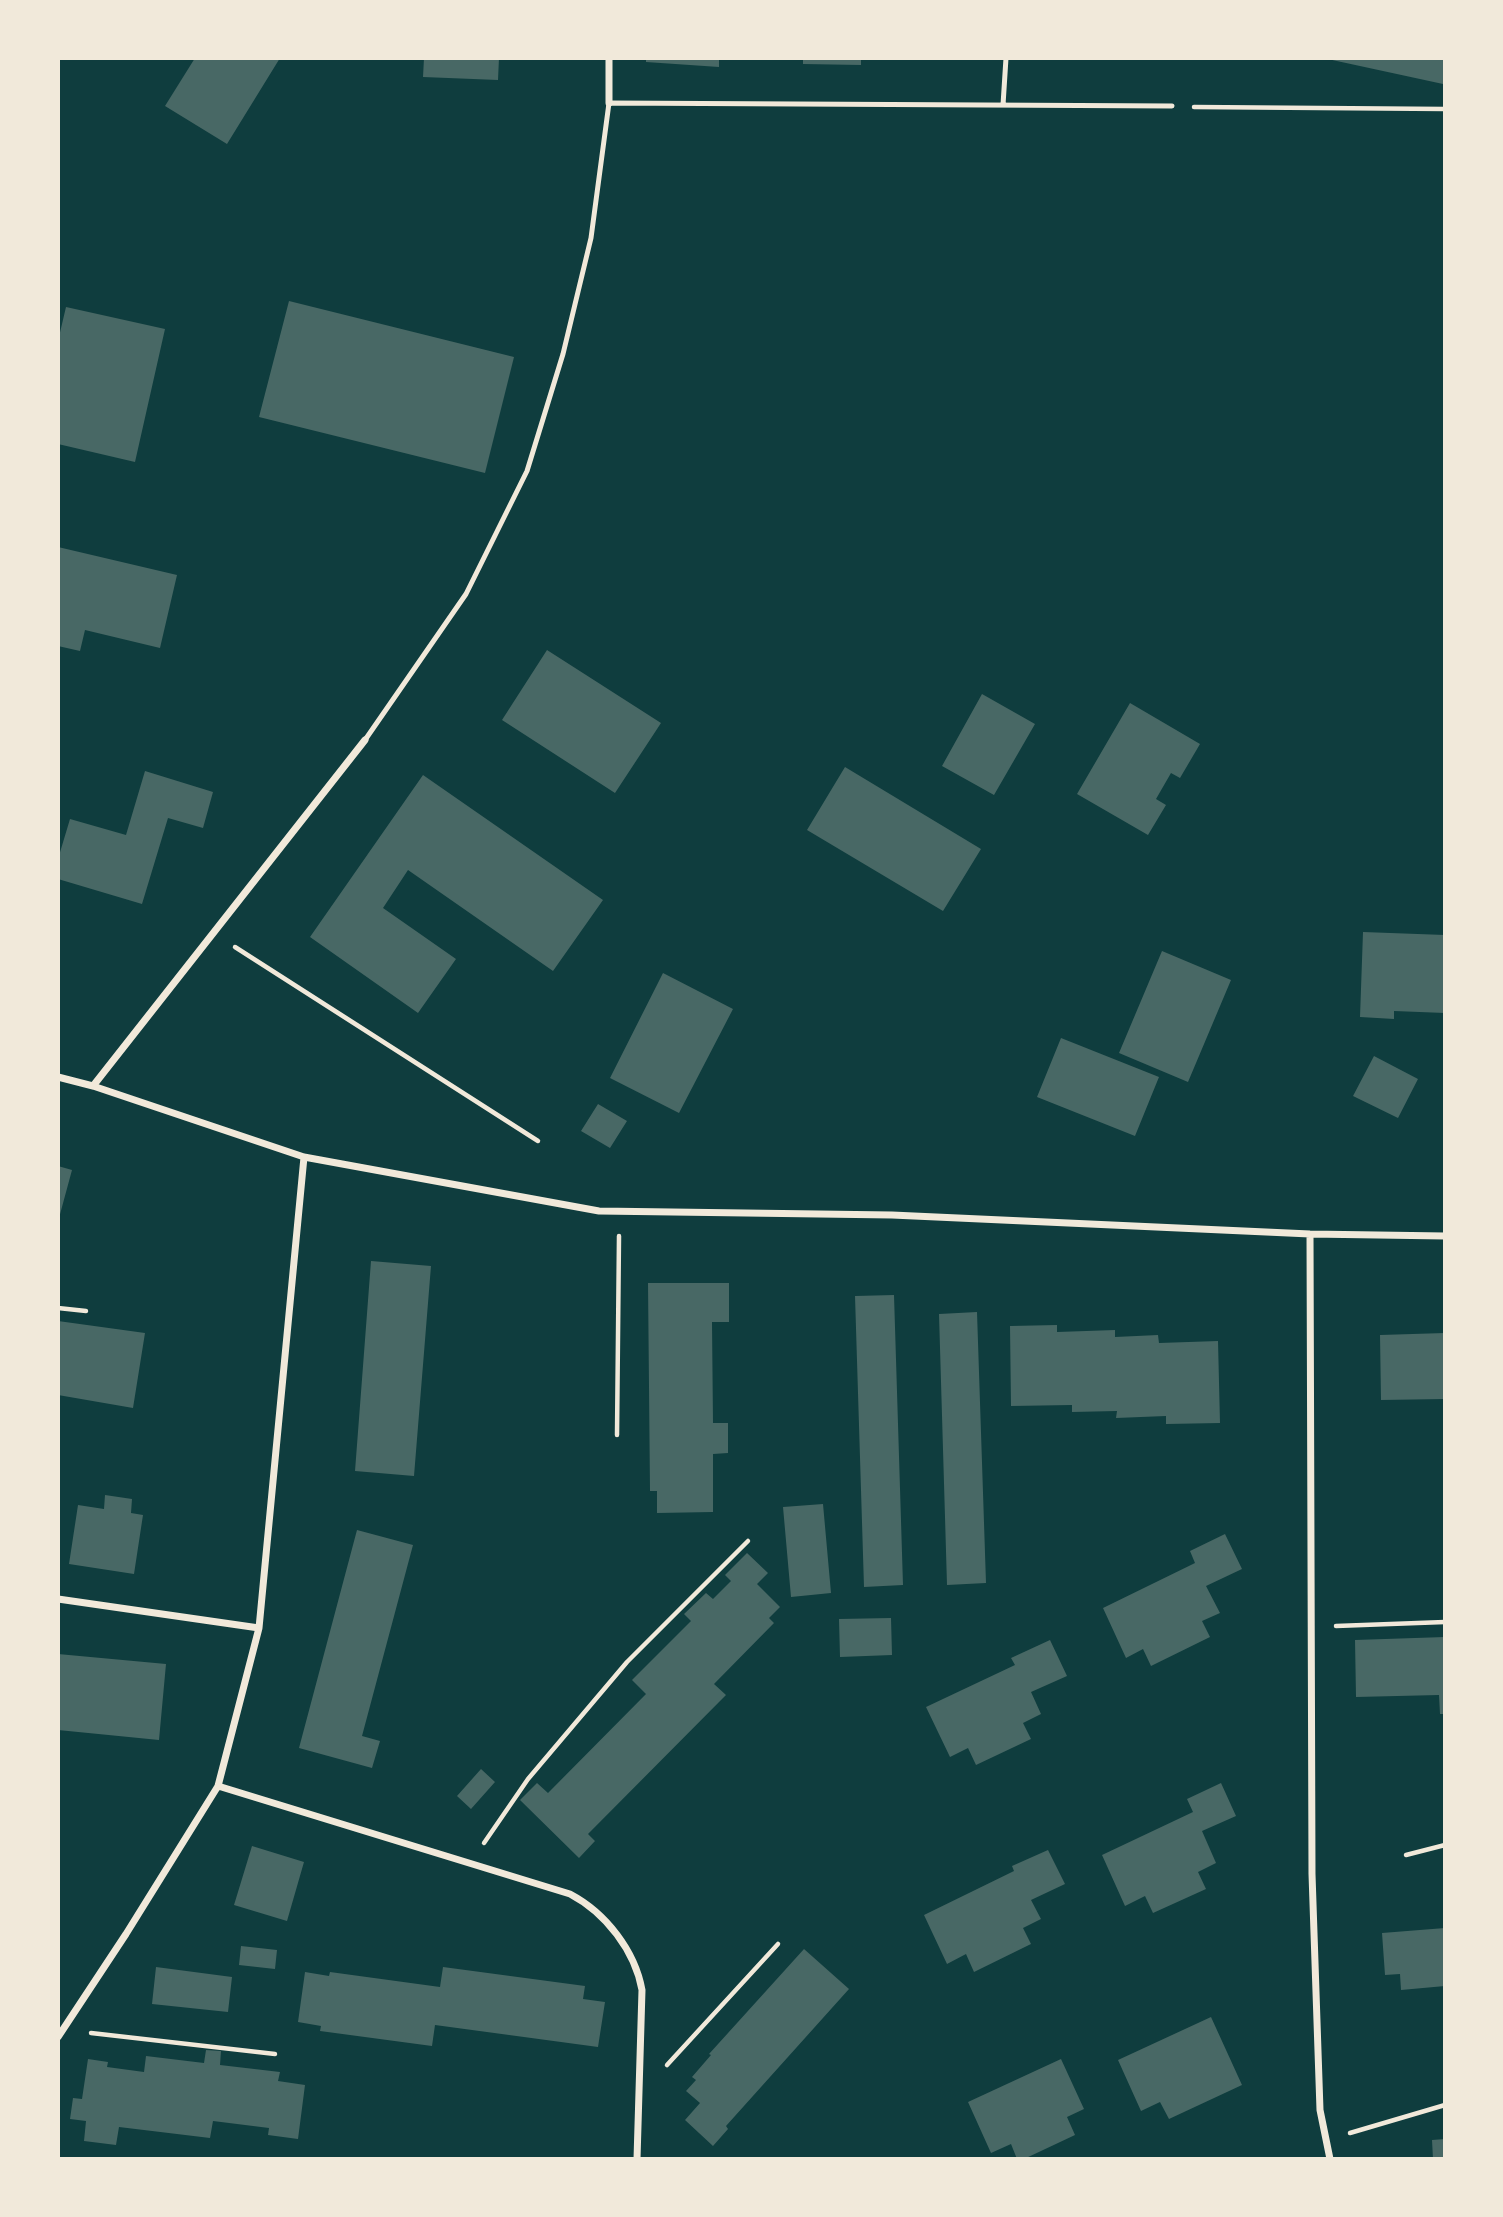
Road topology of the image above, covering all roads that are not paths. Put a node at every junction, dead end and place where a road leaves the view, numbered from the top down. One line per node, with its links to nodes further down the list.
1 (609, 58): 3 (street)
2 (1006, 58): 4 (lane)
3 (609, 103): 4 (lane); 6 (lane)
4 (1003, 105): 5 (lane)
5 (1172, 106)
6 (365, 740): 8 (street)
7 (58, 1077): 8 (street)
8 (93, 1086): 9 (street)
9 (304, 1157): 10 (street); 13 (street)
10 (1310, 1234): 11 (street); 17 (street)
11 (1445, 1236)
12 (58, 1599): 13 (street)
13 (259, 1628): 14 (street)
14 (218, 1786): 15 (street); 16 (street)
15 (60, 2033)
16 (638, 2159)
17 (1330, 2159)

